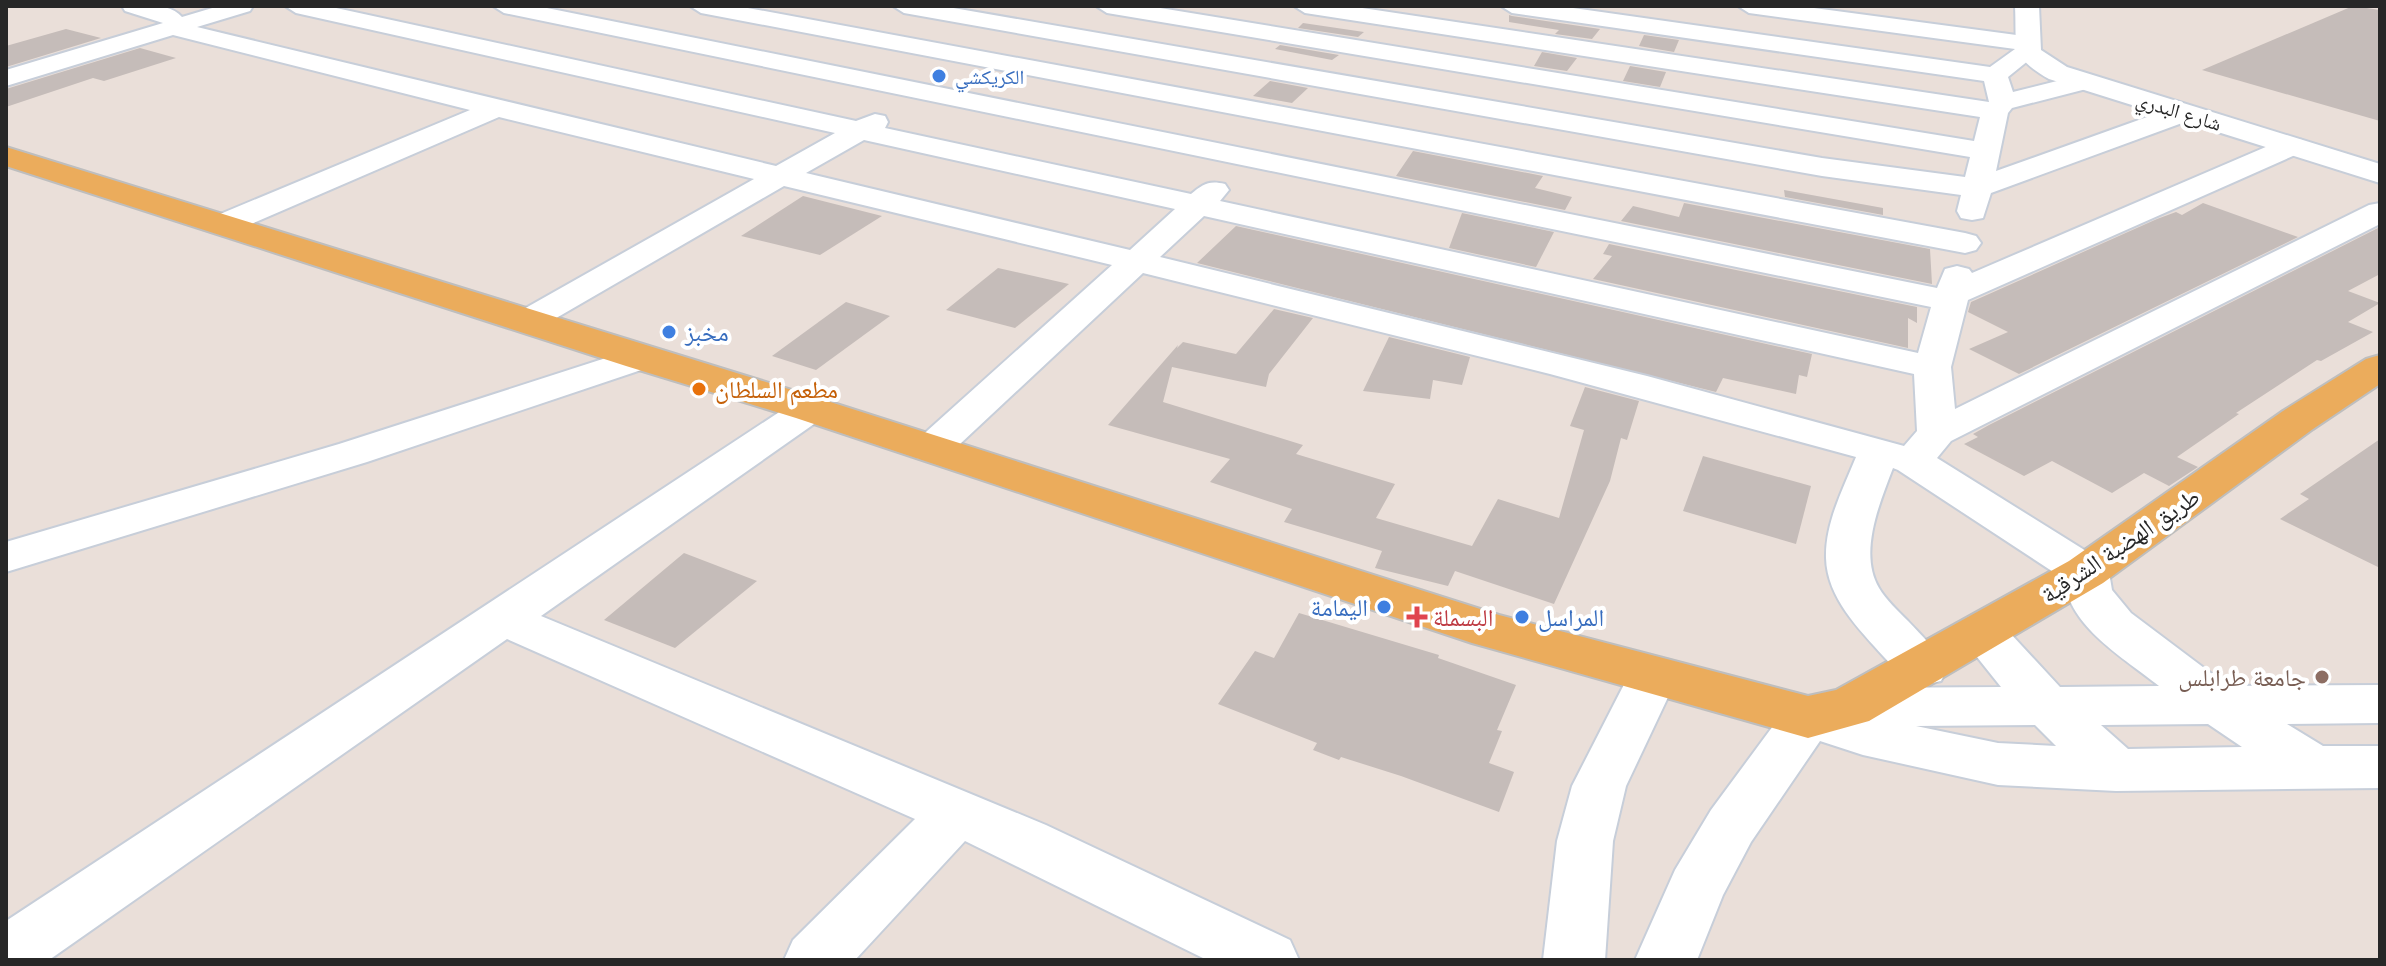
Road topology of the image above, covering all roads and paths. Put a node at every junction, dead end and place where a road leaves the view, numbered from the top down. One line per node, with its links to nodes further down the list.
1 (133, 6): 15 (street)
2 (242, 6): 15 (street)
3 (296, 6): 21 (street)
4 (504, 6): 17 (street)
5 (904, 6): 16 (street)
6 (1078, 6): 16 (street)
7 (1107, 6): 19 (street)
8 (1305, 6): 14 (street)
9 (1512, 6): 26 (street)
10 (1749, 6): 18 (street)
11 (722, 8): 17 (street); 20 (street)
12 (1998, 10): 13 (street)
13 (2027, 10): 18 (street)
14 (1406, 13): 19 (street); 26 (street)
15 (178, 25): 22 (street); 27 (street)
16 (1035, 30): 20 (street); 23 (street)
17 (664, 38): 21 (street); 25 (street)
18 (2026, 47): 24 (street, شارع البدري); 26 (street)
19 (1368, 48): 23 (street); 32 (street)
20 (984, 59): 25 (street); 29 (street)
21 (587, 70): 27 (street); 30 (street)
22 (6, 78)
23 (1334, 80): 29 (street); 37 (street)
24 (2085, 82): 26 (street); 28 (street, شارع البدري)
25 (926, 93): 30 (street); 34 (street)
26 (1998, 96): 32 (street)
27 (494, 110): 36 (street); 40 (street)
28 (2184, 113): 31 (street, شارع البدري); 37 (street)
29 (1293, 117): 34 (street); 41 (street)
30 (863, 129): 36 (street); 38 (street)
31 (2292, 146): 35 (street, شارع البدري); 43 (street)
32 (1986, 151): 37 (street)
33 (6, 156): 40 (main road)
34 (1250, 156): 38 (street); 43 (street)
35 (2380, 174)
36 (779, 176): 42 (street); 44 (street)
37 (1977, 188): 41 (street)
38 (1199, 204): 42 (street); 46 (street)
39 (2380, 212): 49 (street)
40 (224, 224): 44 (main road)
41 (1965, 243): 43 (street)
42 (1137, 260): 50 (street); 51 (street)
43 (1952, 298): 46 (street)
44 (527, 321): 45 (main road)
45 (640, 358): 48 (main road); 52 (street)
46 (1932, 367): 49 (street)
47 (2380, 367): 53 (main road, طريق الهضبة الشرقية)
48 (810, 409): 50 (main road); 54 (street)
49 (1937, 433): 51 (street)
50 (931, 449): 57 (main road)
51 (1896, 456): 53 (street); 56 (street)
52 (6, 557)
53 (2086, 572): 55 (main road, طريق الهضبة الشرقية); 58 (street)
54 (499, 617): 65 (street); 66 (street)
55 (1981, 632): 56 (main road, طريق الهضبة الشرقية); 60 (street)
56 (1923, 668): 61 (main road, طريق الهضبة الشرقية)
57 (1653, 676): 61 (main road); 69 (street)
58 (2215, 703): 59 (street); 60 (street); 63 (street)
59 (2380, 704)
60 (2046, 705): 61 (street); 64 (street)
61 (1829, 712): 64 (street); 70 (street)
62 (2380, 767): 63 (street)
63 (2314, 768): 64 (street)
64 (2116, 770)
65 (956, 813): 67 (street); 68 (street)
66 (6, 955)
67 (815, 960)
68 (1268, 960)
69 (1574, 960)
70 (1666, 960)

